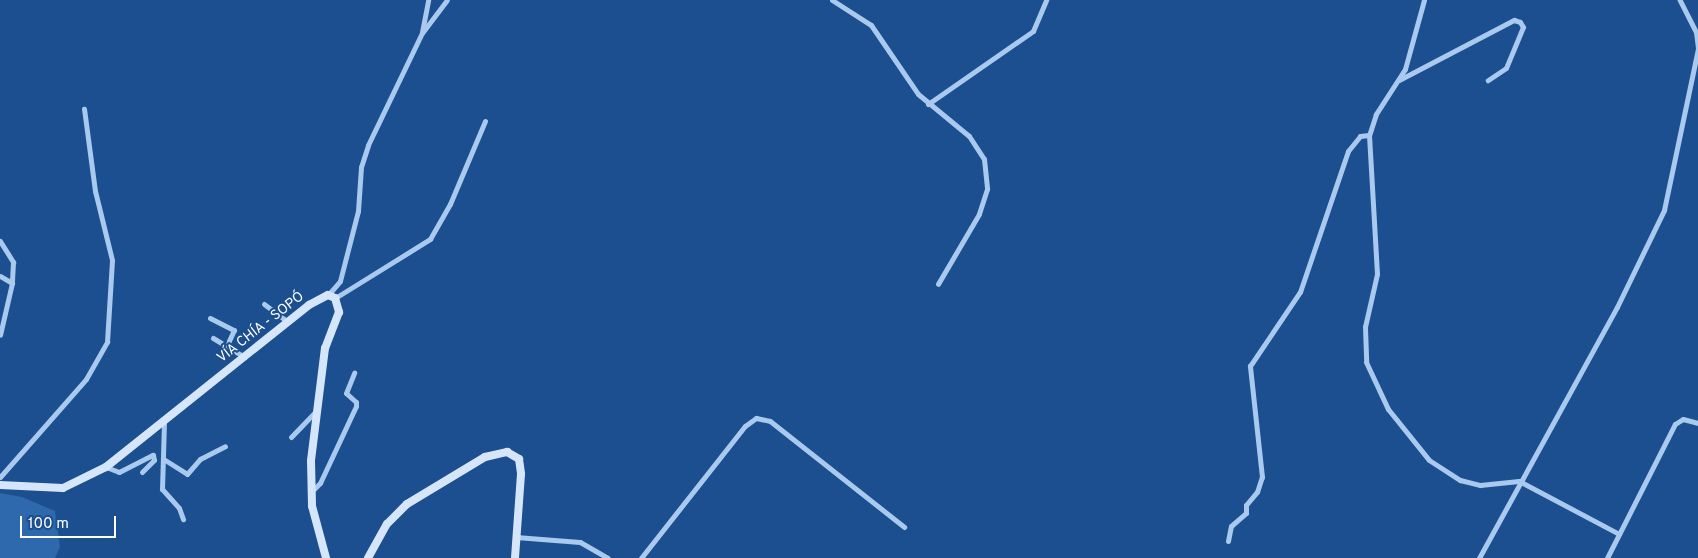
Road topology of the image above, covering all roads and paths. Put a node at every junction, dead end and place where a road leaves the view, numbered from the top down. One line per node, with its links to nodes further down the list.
1 (428, 0): 7 (street)
2 (447, 0): 7 (street)
3 (832, 0): 10 (street)
4 (1046, 0): 10 (street)
5 (1424, 0): 9 (street)
6 (1680, 0): 36 (street)
7 (422, 33): 18 (street)
8 (1488, 80): 9 (street)
9 (1397, 82): 13 (street)
10 (928, 104): 17 (street)
11 (84, 110): 35 (street)
12 (485, 121): 18 (street)
13 (1370, 135): 36 (street); 43 (street)
14 (0, 241): 16 (street)
15 (0, 276): 16 (street)
16 (12, 283): 22 (street)
17 (938, 284)
18 (332, 296): 21 (street, VÍA CHÍA - SOPÓ); 27 (street)
19 (264, 304): 21 (street)
20 (210, 318): 24 (street)
21 (288, 322): 25 (street, VÍA CHÍA - SOPÓ)
22 (0, 335)
23 (213, 338): 24 (street)
24 (227, 345): 25 (street)
25 (245, 357): 28 (street, VÍA CHÍA - SOPÓ)
26 (354, 373): 38 (street)
27 (314, 412): 30 (street); 38 (street)
28 (164, 422): 32 (street); 33 (street, VÍA CHÍA - SOPÓ)
29 (1698, 424): 41 (street)
30 (291, 437)
31 (225, 446): 32 (street)
32 (164, 460): 39 (street)
33 (106, 467): 34 (street); 37 (street, VÍA CHÍA - SOPÓ)
34 (142, 472)
35 (0, 477)
36 (1519, 481): 41 (street); 49 (street)
37 (0, 485)
38 (311, 493): 44 (street)
39 (183, 519)
40 (904, 527): 48 (street)
41 (1619, 534): 50 (street)
42 (516, 537): 45 (street); 46 (street); 47 (street)
43 (1228, 541)
44 (326, 558)
45 (368, 558)
46 (515, 558)
47 (608, 558)
48 (641, 558)
49 (1479, 558)
50 (1607, 558)

